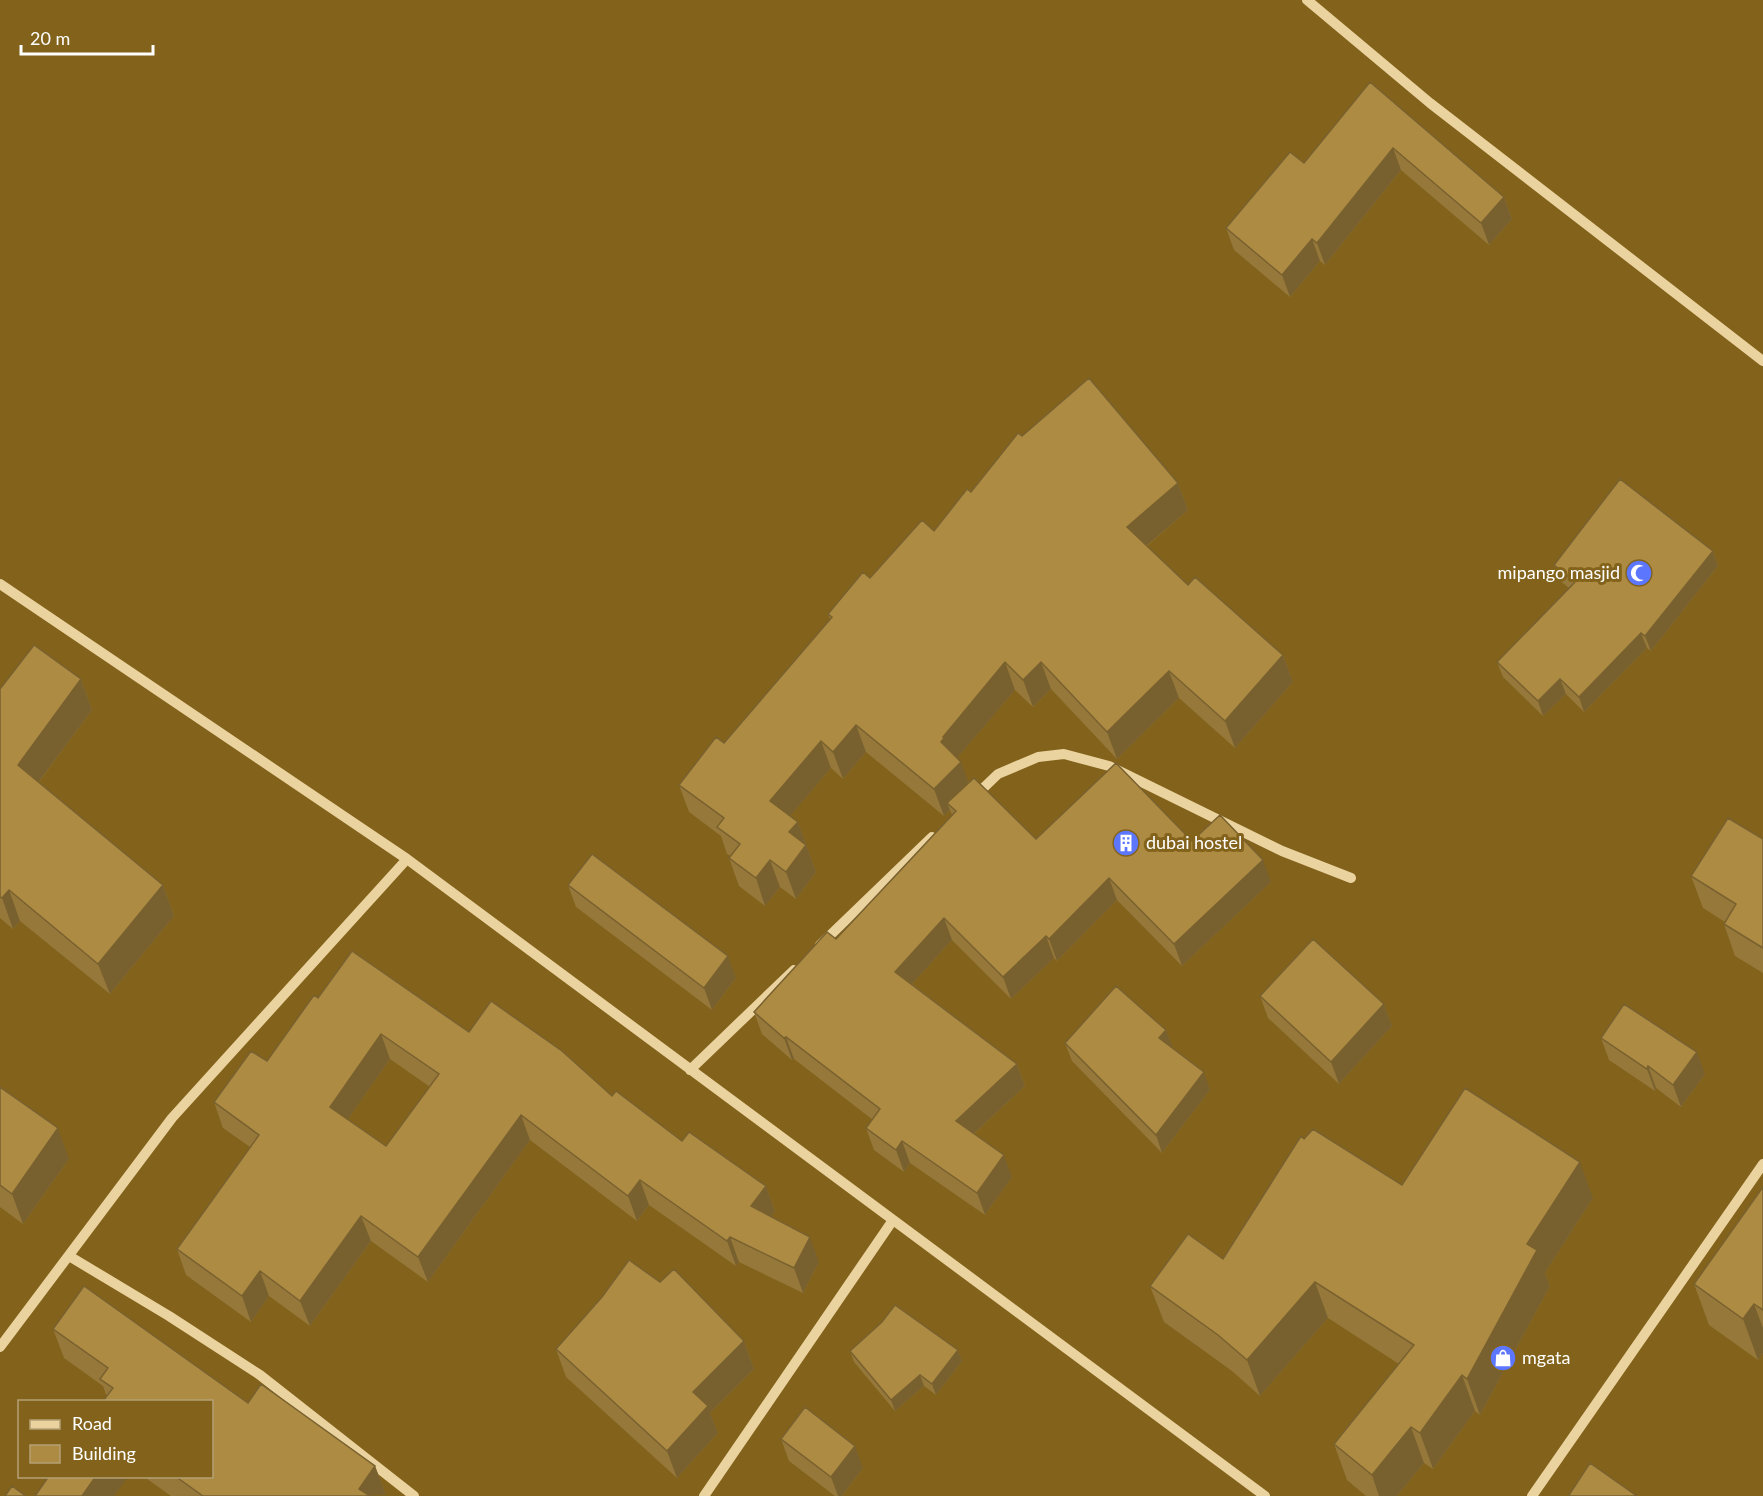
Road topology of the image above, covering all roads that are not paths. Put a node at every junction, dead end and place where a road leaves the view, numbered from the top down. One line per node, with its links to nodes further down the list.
1 (1307, 0): 2 (street)
2 (1763, 361)
3 (0, 584): 6 (street)
4 (963, 807): 7 (street)
5 (938, 832): 8 (street)
6 (407, 859): 10 (street); 13 (street)
7 (1351, 878)
8 (810, 955)
9 (801, 963): 10 (street)
10 (690, 1070): 12 (street)
11 (1763, 1164): 18 (street)
12 (893, 1220): 16 (street); 17 (street)
13 (69, 1256): 14 (street); 15 (street)
14 (0, 1347)
15 (414, 1496)
16 (704, 1496)
17 (1265, 1496)
18 (1532, 1496)

